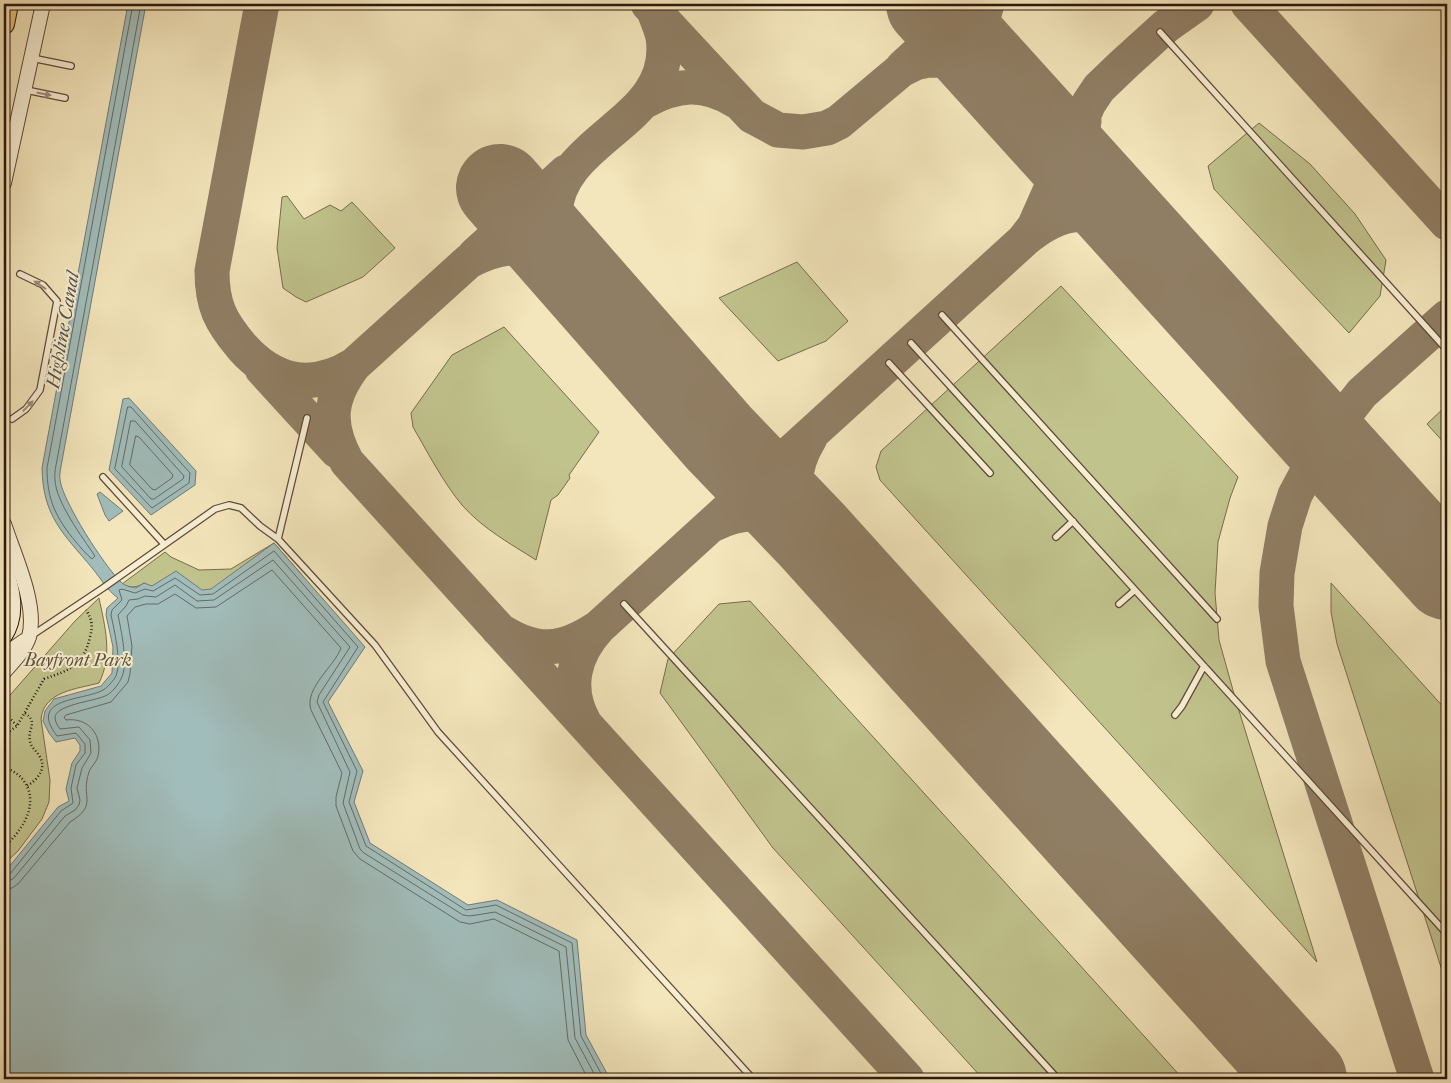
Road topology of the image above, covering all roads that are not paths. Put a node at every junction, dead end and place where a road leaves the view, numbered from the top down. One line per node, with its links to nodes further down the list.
1 (8, 4): 3 (highway)
2 (43, 4): 5 (street)
3 (4, 24)
4 (1160, 32): 13 (lane)
5 (31, 57): 6 (lane); 7 (street)
6 (71, 66)
7 (24, 90): 8 (lane, one-way to 8); 9 (street)
8 (65, 98)
9 (4, 183)
10 (20, 274): 16 (lane, one-way to 10)
11 (942, 316): 28 (lane)
12 (912, 343): 19 (lane)
13 (1447, 350)
14 (889, 363): 17 (lane)
15 (307, 418): 22 (lane)
16 (12, 419)
17 (990, 473)
18 (103, 477): 23 (lane)
19 (1073, 522): 21 (lane); 25 (lane)
20 (4, 524): 30 (street)
21 (1056, 537)
22 (278, 539): 23 (lane); 36 (lane)
23 (164, 544): 30 (lane)
24 (4, 564): 29 (main road)
25 (1135, 590): 27 (lane); 32 (lane)
26 (624, 604): 37 (lane)
27 (1119, 604)
28 (1217, 619)
29 (4, 637)
30 (29, 637): 31 (street); 33 (street)
31 (4, 656)
32 (1204, 666): 34 (lane); 35 (lane)
33 (4, 672)
34 (1175, 715)
35 (1447, 934)
36 (753, 1079)
37 (1058, 1079)

